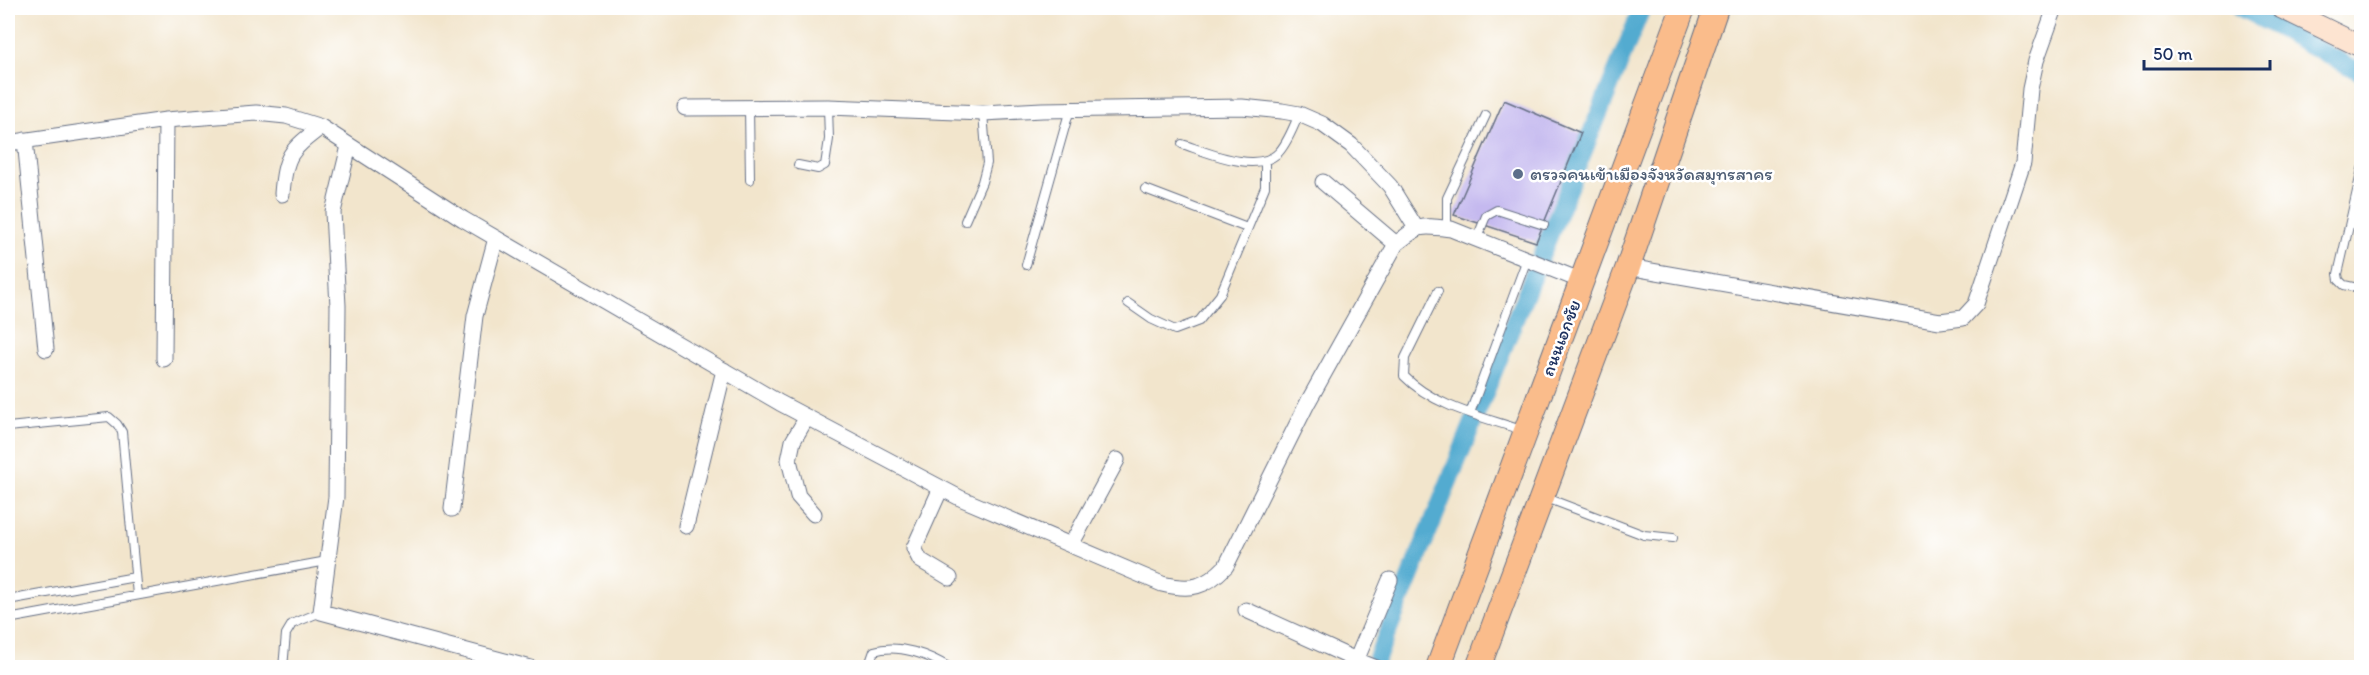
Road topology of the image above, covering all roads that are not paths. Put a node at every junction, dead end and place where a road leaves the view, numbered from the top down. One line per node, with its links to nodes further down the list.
1 (1683, 8): 37 (main road, ถนนเอกชัย)
2 (1716, 8): 36 (main road, ถนนเอกชัย)
3 (2055, 8): 36 (street)
4 (2282, 8): 5 (street)
5 (2361, 47)
6 (828, 107): 8 (street); 10 (street); 20 (lane)
7 (685, 108): 8 (street)
8 (749, 108): 22 (lane)
9 (1070, 109): 10 (street); 11 (street); 35 (lane)
10 (983, 113): 26 (lane)
11 (1299, 114): 19 (lane); 29 (street)
12 (1486, 115): 30 (lane)
13 (166, 120): 14 (street); 15 (street); 42 (street)
14 (321, 127): 18 (street); 25 (street)
15 (25, 140): 16 (street); 41 (street)
16 (8, 143)
17 (1182, 144): 19 (lane)
18 (349, 146): 31 (street); 56 (street)
19 (1265, 161): 28 (lane)
20 (798, 165)
21 (2361, 169): 38 (lane)
22 (750, 180)
23 (1323, 182): 33 (street)
24 (1145, 189): 28 (lane)
25 (282, 194)
26 (965, 221)
27 (1544, 225): 32 (lane)
28 (1247, 228): 40 (lane)
29 (1416, 228): 30 (street); 33 (street)
30 (1451, 229): 32 (street)
31 (496, 238): 43 (street); 51 (street)
32 (1477, 238): 34 (street)
33 (1396, 244): 55 (street)
34 (1527, 259): 37 (street); 44 (lane)
35 (1026, 266)
36 (1628, 267): 50 (main road, ถนนเอกชัย)
37 (1575, 278): 47 (main road, ถนนเอกชัย)
38 (2361, 289)
39 (1438, 291): 44 (lane)
40 (1128, 303)
41 (46, 349)
42 (164, 359)
43 (724, 370): 45 (street); 53 (street)
44 (1473, 414): 47 (lane)
45 (807, 417): 49 (street); 52 (street)
46 (8, 427): 57 (lane)
47 (1526, 432): 62 (main road, ถนนเอกชัย)
48 (1117, 460): 55 (street)
49 (941, 488): 55 (street); 58 (street)
50 (1542, 497): 54 (lane); 66 (main road, ถนนเอกชัย)
51 (452, 510)
52 (814, 514)
53 (686, 526)
54 (1673, 538)
55 (1071, 545)
56 (327, 561): 60 (lane); 64 (street)
57 (135, 577): 60 (lane); 61 (lane)
58 (950, 578)
59 (1390, 580): 68 (street)
60 (137, 595): 65 (lane)
61 (8, 600)
62 (1461, 604): 66 (main road); 74 (main road, ถนนเอกชัย)
63 (1246, 610): 68 (street)
64 (321, 612): 67 (street); 70 (lane)
65 (8, 619)
66 (1496, 619): 69 (main road, ถนนเอกชัย)
67 (482, 662): 71 (street)
68 (1362, 665)
69 (1486, 665)
70 (283, 668)
71 (531, 668)
72 (868, 668): 73 (lane)
73 (950, 668)
74 (1438, 668)

